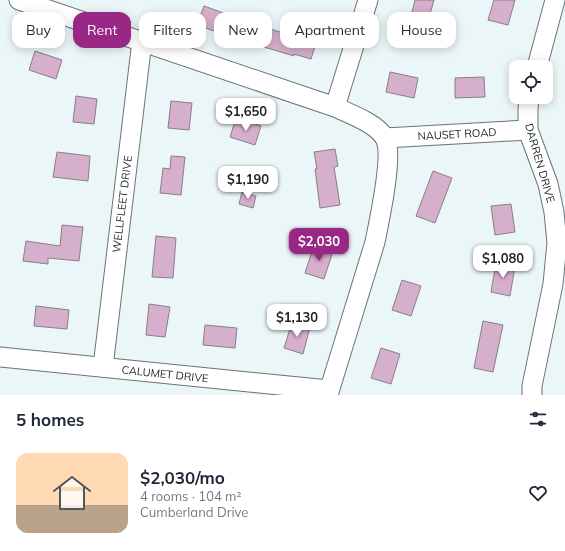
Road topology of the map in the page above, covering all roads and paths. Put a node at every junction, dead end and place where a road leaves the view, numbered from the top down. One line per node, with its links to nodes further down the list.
1 (19, 0): 4 (street)
2 (368, 0): 9 (street)
3 (555, 0): 7 (street)
4 (139, 40)
5 (141, 48): 13 (street, WELLFLEET DRIVE)
6 (163, 48): 9 (street)
7 (539, 60)
8 (528, 104): 10 (street, DARREN DRIVE)
9 (336, 107): 11 (street)
10 (528, 130): 11 (street, NAUSET ROAD); 15 (street, DARREN DRIVE)
11 (385, 138): 14 (street)
12 (0, 357): 13 (street, CALUMET DRIVE)
13 (103, 368): 14 (street, CALUMET DRIVE)
14 (329, 392)
15 (532, 395)

